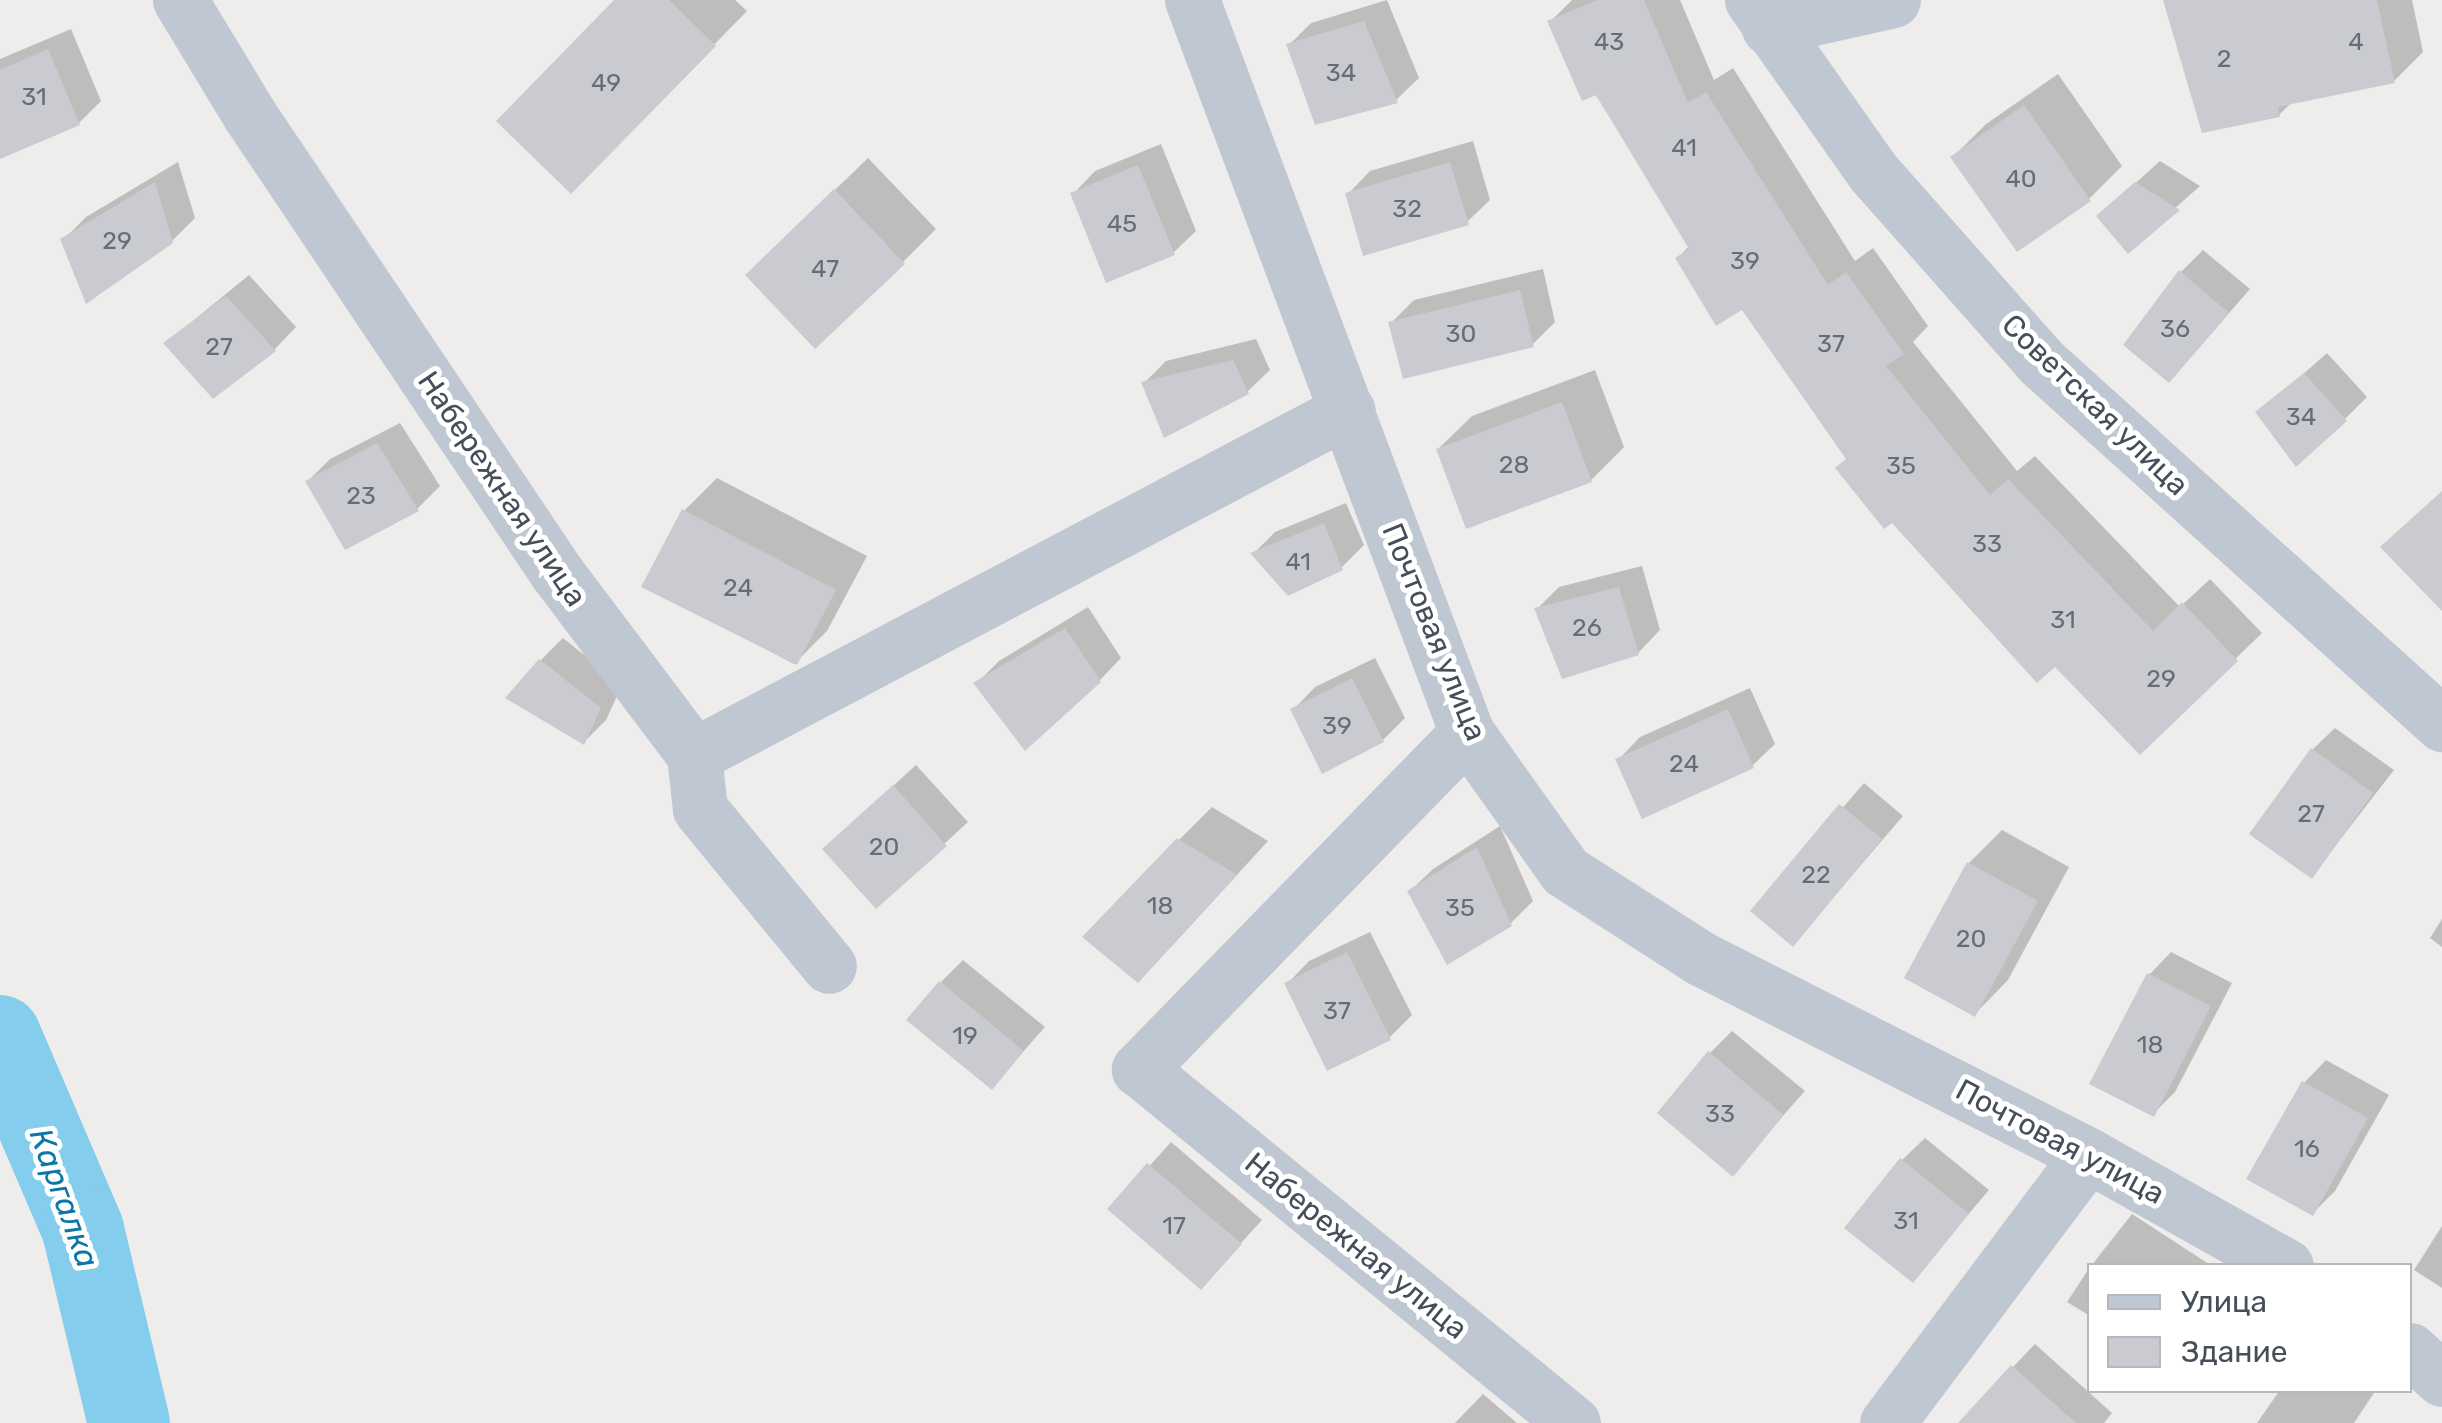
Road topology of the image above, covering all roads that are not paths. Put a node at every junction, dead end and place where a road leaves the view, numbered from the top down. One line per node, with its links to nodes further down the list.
1 (180, 0): 8 (street, Набережная улица)
2 (1192, 0): 5 (street, Почтовая улица)
3 (1893, 0): 4 (street)
4 (1760, 14): 6 (street, Советская улица)
5 (1348, 410): 7 (street, Почтовая улица); 8 (street)
6 (2442, 724)
7 (1468, 734): 10 (street, Почтовая улица); 14 (street, Набережная улица)
8 (694, 755): 9 (street)
9 (829, 966)
10 (2088, 1155): 11 (street, Почтовая улица); 15 (street)
11 (2281, 1263)
12 (2412, 1352): 13 (street)
13 (2442, 1379)
14 (1573, 1423)
15 (1887, 1423)

